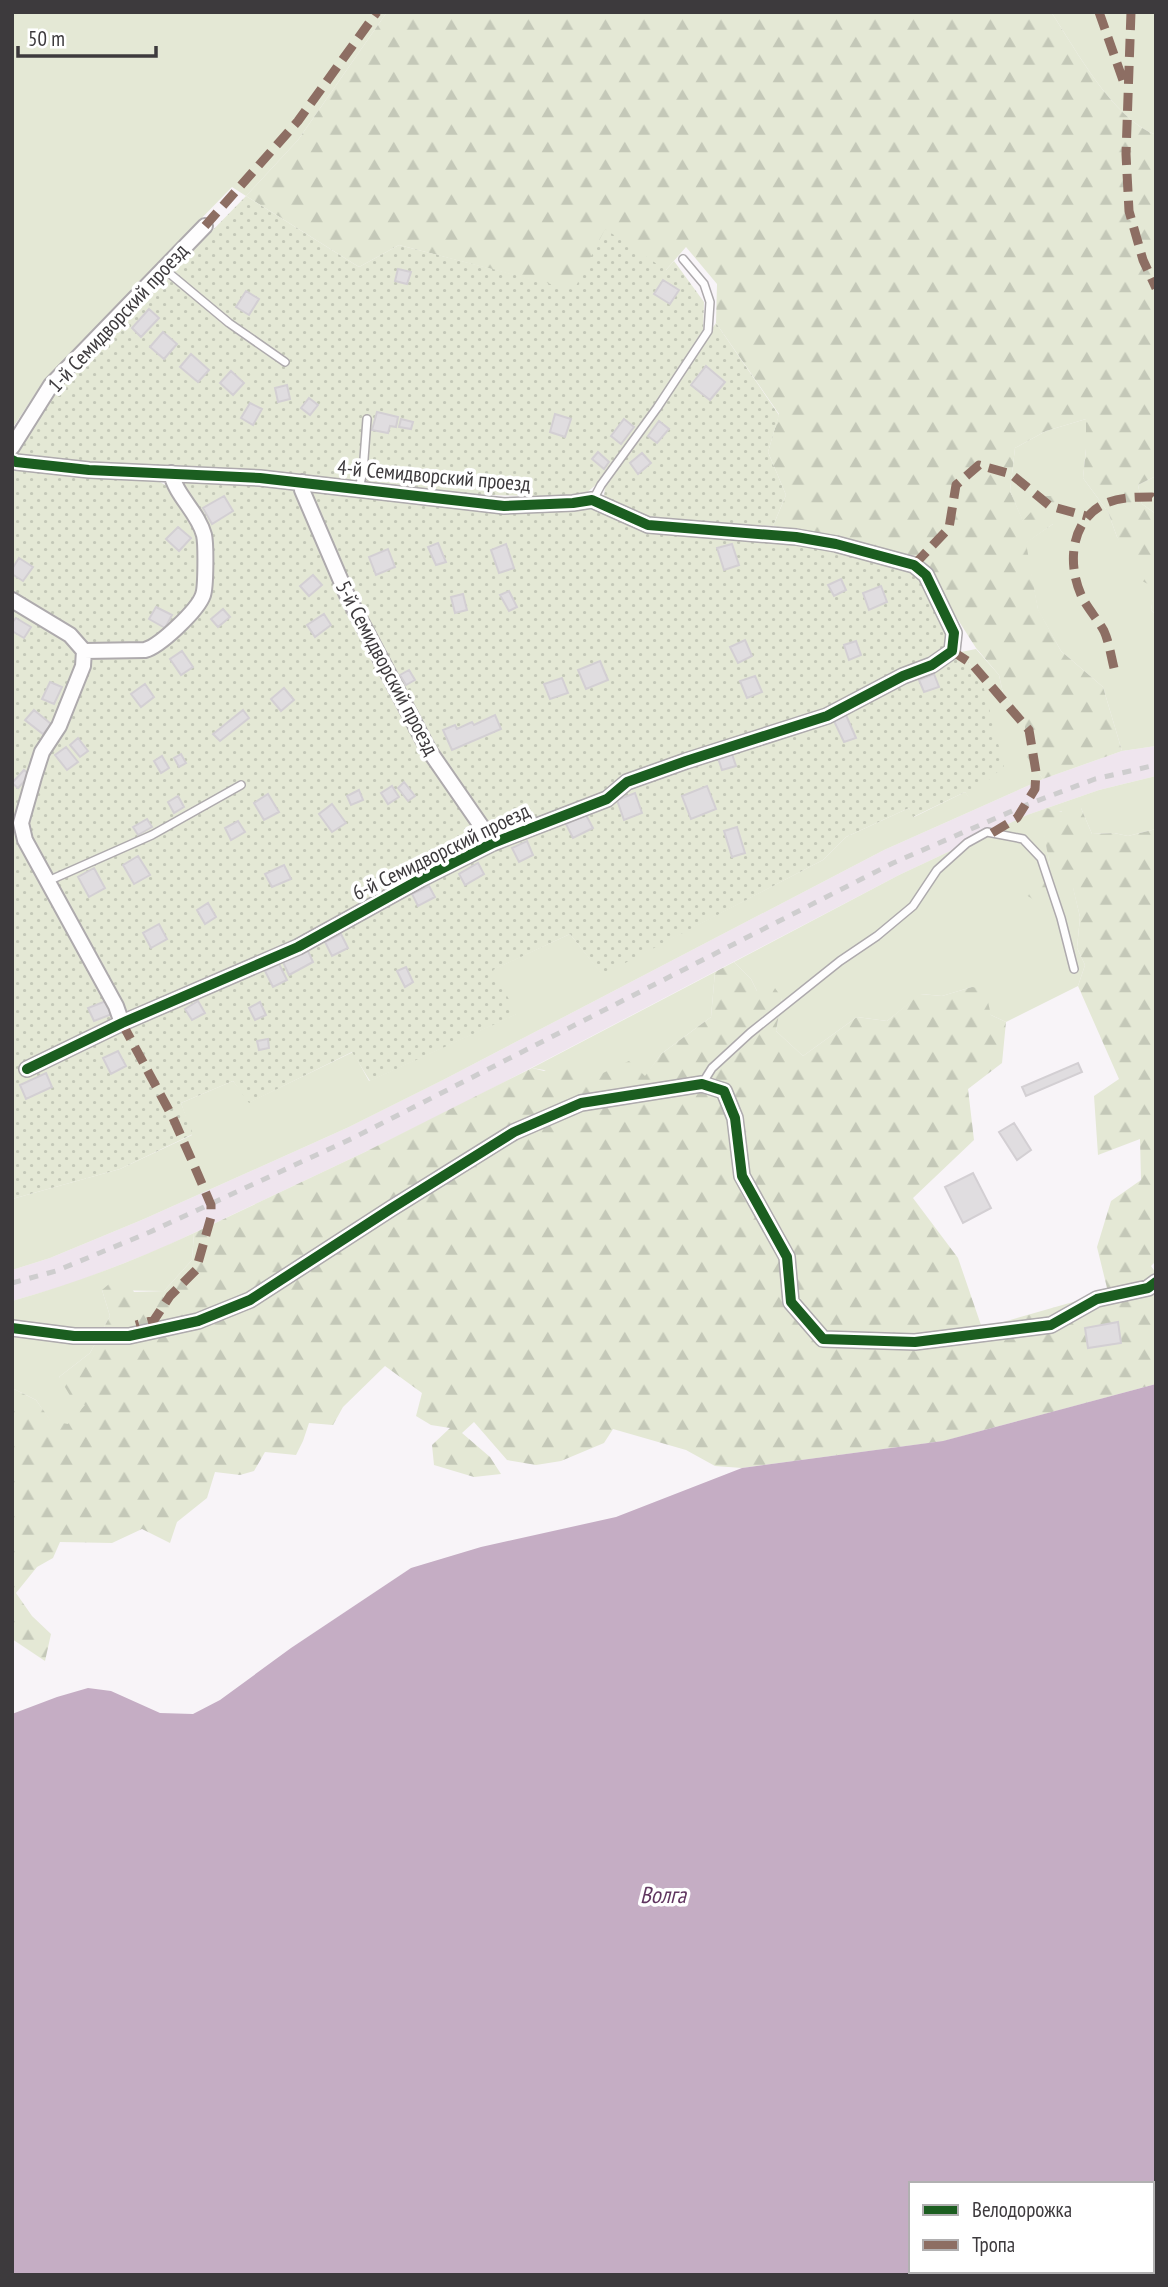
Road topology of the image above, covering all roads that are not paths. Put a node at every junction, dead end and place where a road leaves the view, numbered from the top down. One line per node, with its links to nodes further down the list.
1 (205, 226): 3 (street, 1-й Семидворский проезд)
2 (683, 259): 11 (lane)
3 (163, 268): 4 (lane); 6 (street, 1-й Семидворский проезд)
4 (285, 362)
5 (367, 419): 10 (lane)
6 (12, 447)
7 (12, 460): 8 (street, 4-й Семидворский проезд)
8 (171, 473): 9 (street, 4-й Семидворский проезд); 13 (street)
9 (302, 482): 10 (street, 4-й Семидворский проезд); 16 (street, 5-й Семидворский проезд)
10 (359, 488): 11 (street, 4-й Семидворский проезд)
11 (592, 500): 14 (street, 4-й Семидворский проезд)
12 (12, 600): 13 (street)
13 (85, 651): 17 (street)
14 (952, 651): 16 (street, 6-й Семидворский проезд)
15 (242, 785): 17 (lane)
16 (493, 842): 19 (street, 6-й Семидворский проезд)
17 (48, 881): 19 (street)
18 (1074, 969): 21 (lane)
19 (122, 1023): 20 (street, 6-й Семидворский проезд)
20 (27, 1069)
21 (702, 1084): 22 (street); 23 (street)
22 (1156, 1282)
23 (12, 1328)

